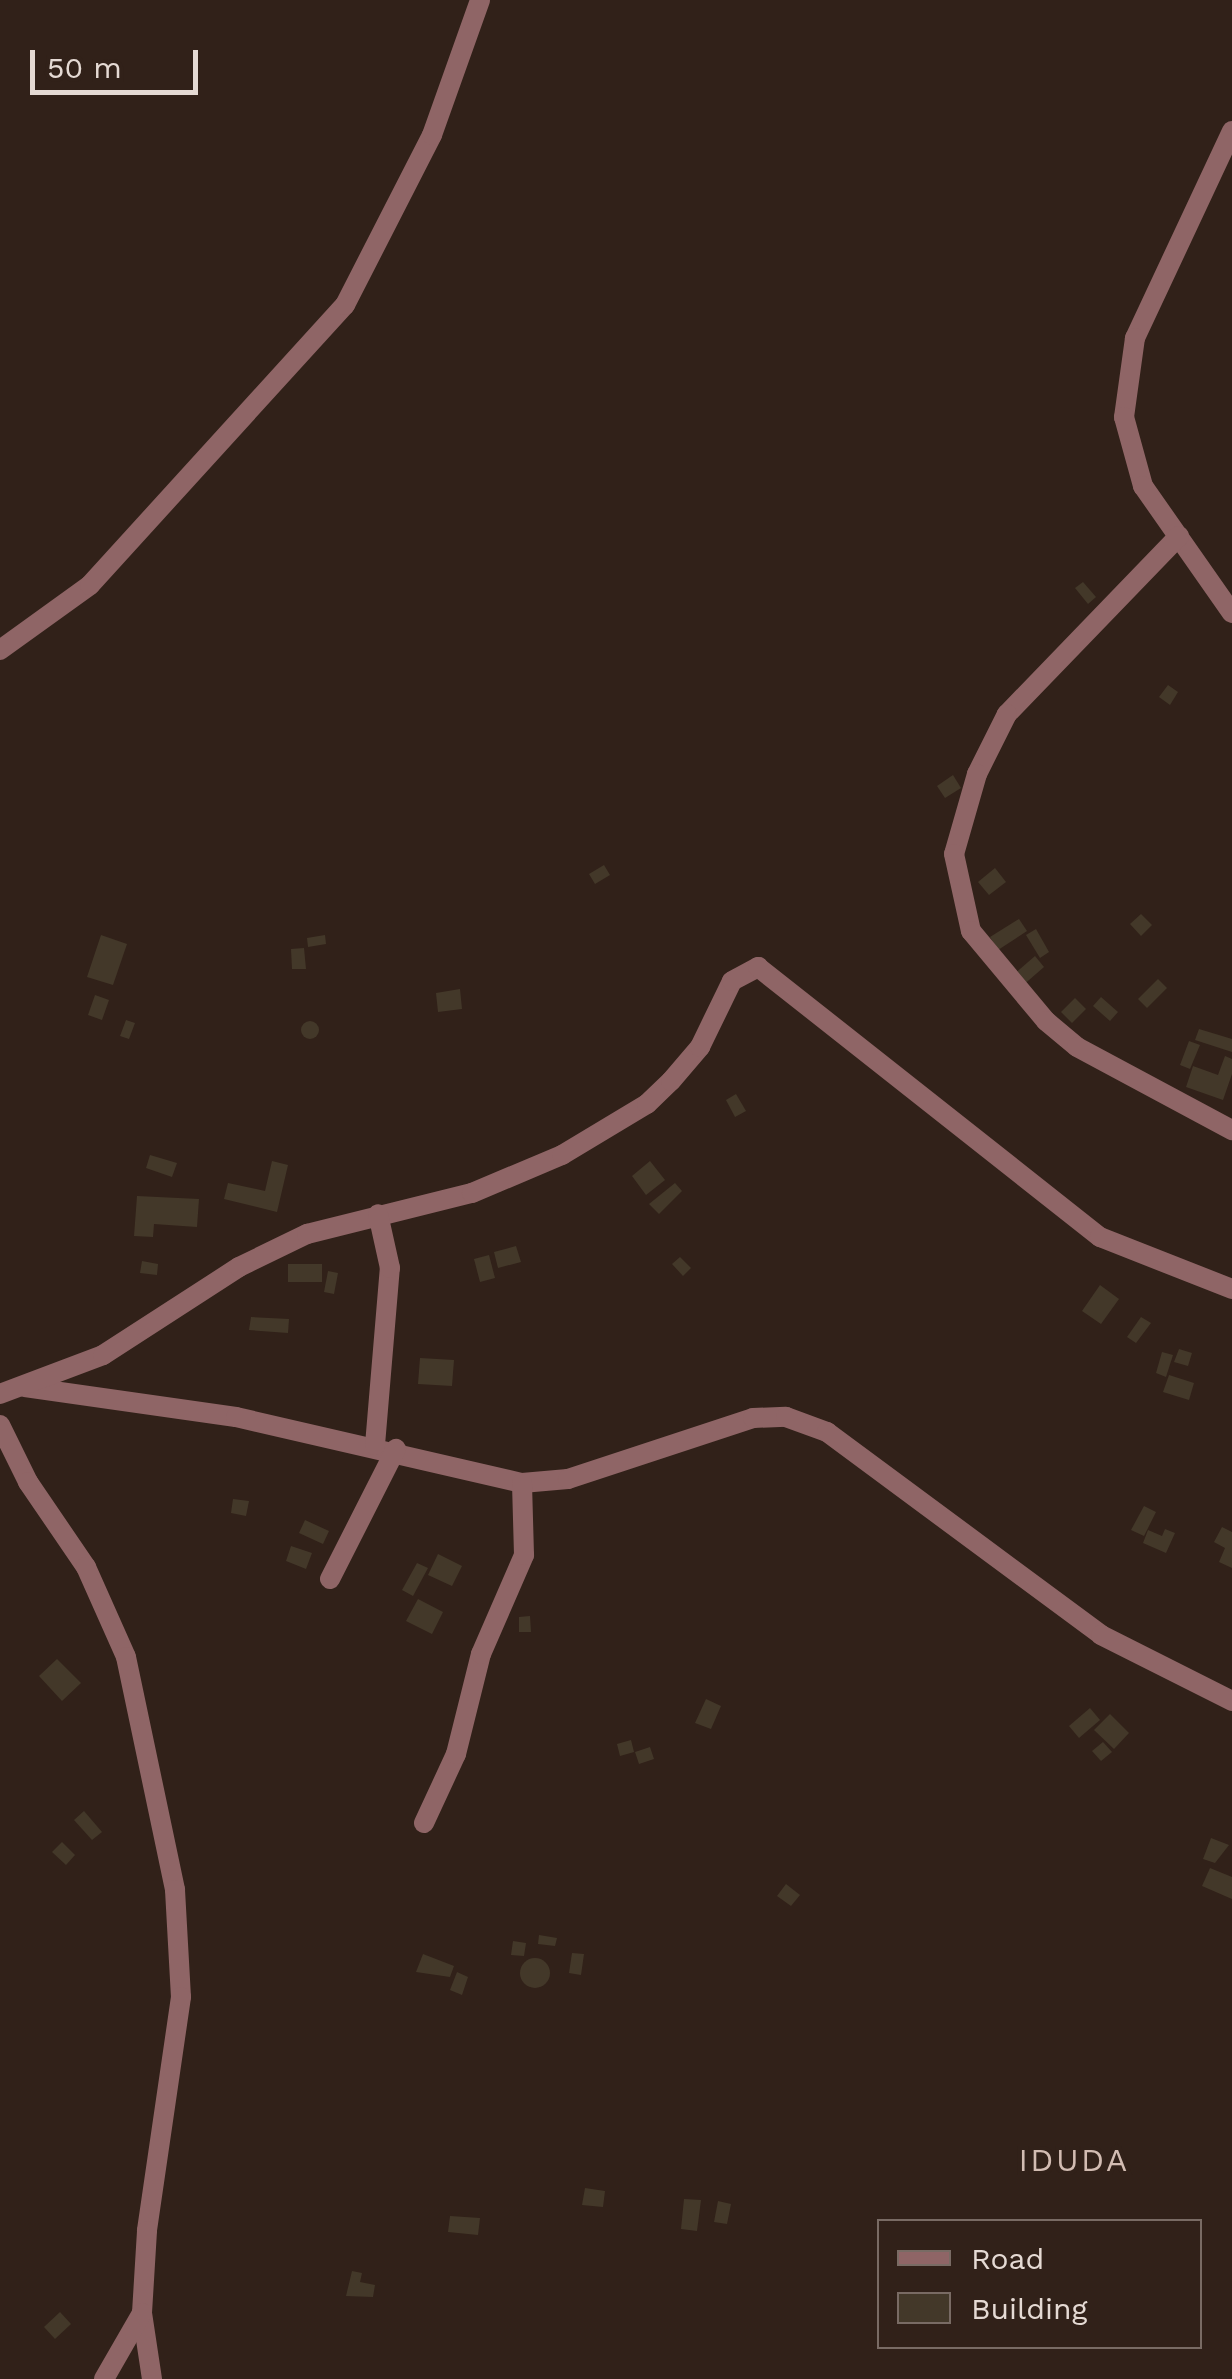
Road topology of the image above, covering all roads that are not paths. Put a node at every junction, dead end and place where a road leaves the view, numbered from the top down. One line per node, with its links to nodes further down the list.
1 (480, 0): 5 (street)
2 (1232, 131): 3 (street)
3 (1179, 536): 4 (street); 6 (street)
4 (1232, 613)
5 (0, 650)
6 (1232, 1130)
7 (378, 1214): 8 (street); 9 (street); 12 (street)
8 (1232, 1289)
9 (23, 1386): 10 (street); 12 (street)
10 (0, 1394)
11 (0, 1425): 18 (street)
12 (375, 1446): 13 (street)
13 (396, 1449): 14 (street); 15 (street)
14 (522, 1484): 16 (street); 17 (street)
15 (330, 1579)
16 (1232, 1701)
17 (424, 1823)
18 (142, 2313): 19 (street); 20 (street)
19 (104, 2379)
20 (152, 2379)

